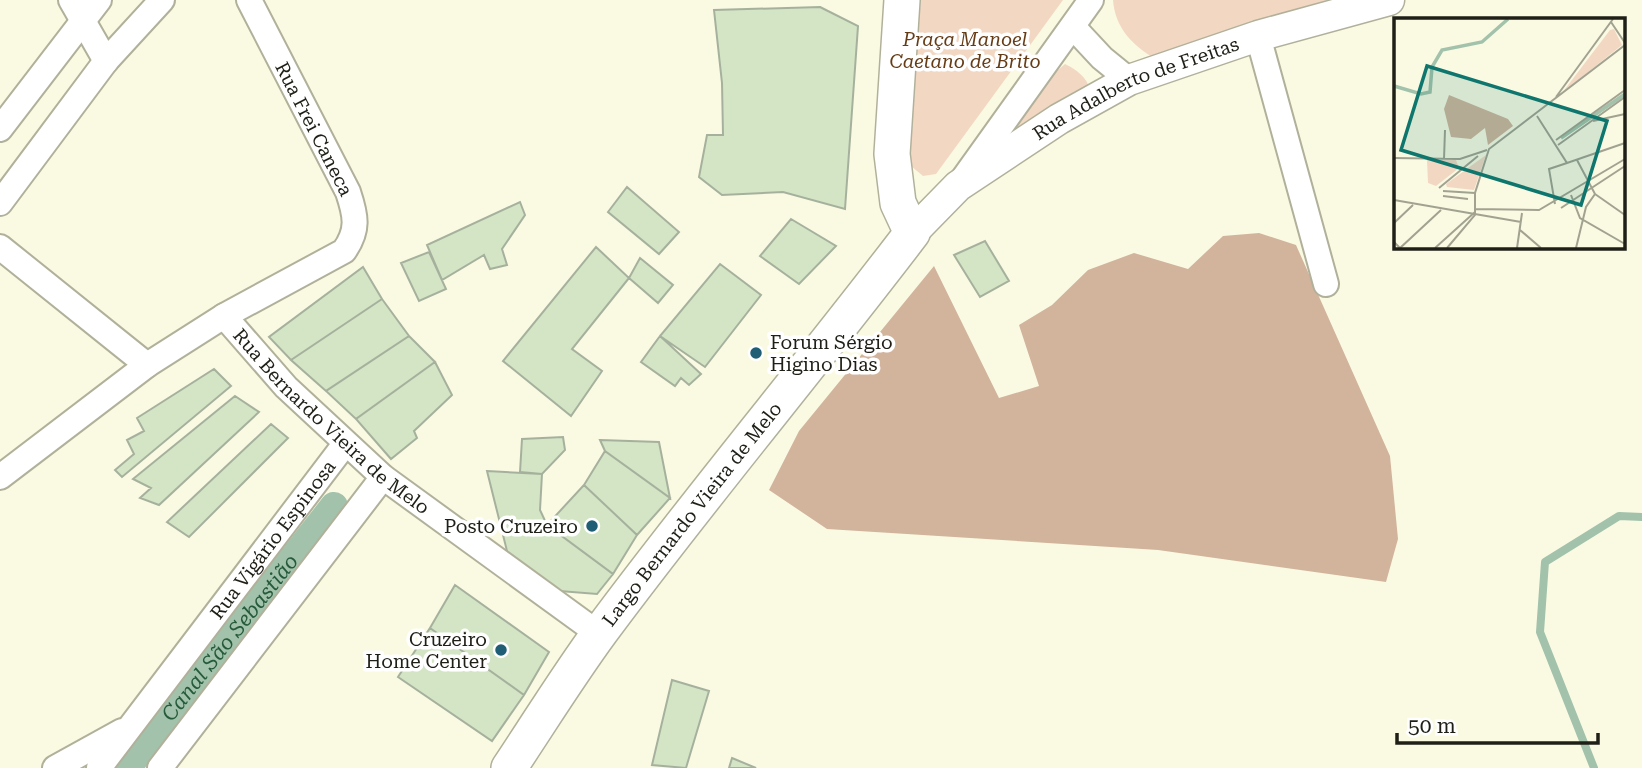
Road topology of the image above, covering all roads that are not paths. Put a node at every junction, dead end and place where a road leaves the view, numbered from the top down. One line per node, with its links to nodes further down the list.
1 (162, 0): 9 (street)
2 (249, 0): 17 (street, Rua Frei Caneca)
3 (902, 0): 14 (main road)
4 (1091, 0): 7 (street)
5 (1389, 0): 8 (street, Rua Adalberto de Freitas)
6 (85, 6): 9 (street); 11 (street)
7 (1074, 27): 10 (street); 12 (street)
8 (1258, 36): 10 (street, Rua Adalberto de Freitas); 16 (street)
9 (106, 61): 13 (street)
10 (1129, 80): 12 (street, Rua Adalberto de Freitas)
11 (0, 129)
12 (958, 186): 14 (street, Rua Adalberto de Freitas)
13 (0, 202)
14 (912, 233): 22 (main road, Largo Bernardo Vieira de Melo)
15 (0, 247): 18 (street)
16 (1326, 284)
17 (224, 316): 18 (street, Rua Bernardo Vieira de Melo); 19 (street, Rua Bernardo Vieira de Melo)
18 (147, 365): 20 (street, Rua Bernardo Vieira de Melo)
19 (345, 444): 21 (street, Rua Bernardo Vieira de Melo); 23 (street, Rua Vigário Espinosa)
20 (0, 477)
21 (383, 477): 22 (street, Rua Bernardo Vieira de Melo); 26 (street)
22 (599, 634): 27 (main road, Largo Bernardo Vieira de Melo)
23 (131, 725): 24 (street); 25 (street, Rua Vigário Espinosa)
24 (55, 768)
25 (99, 768)
26 (160, 768)
27 (509, 768)

